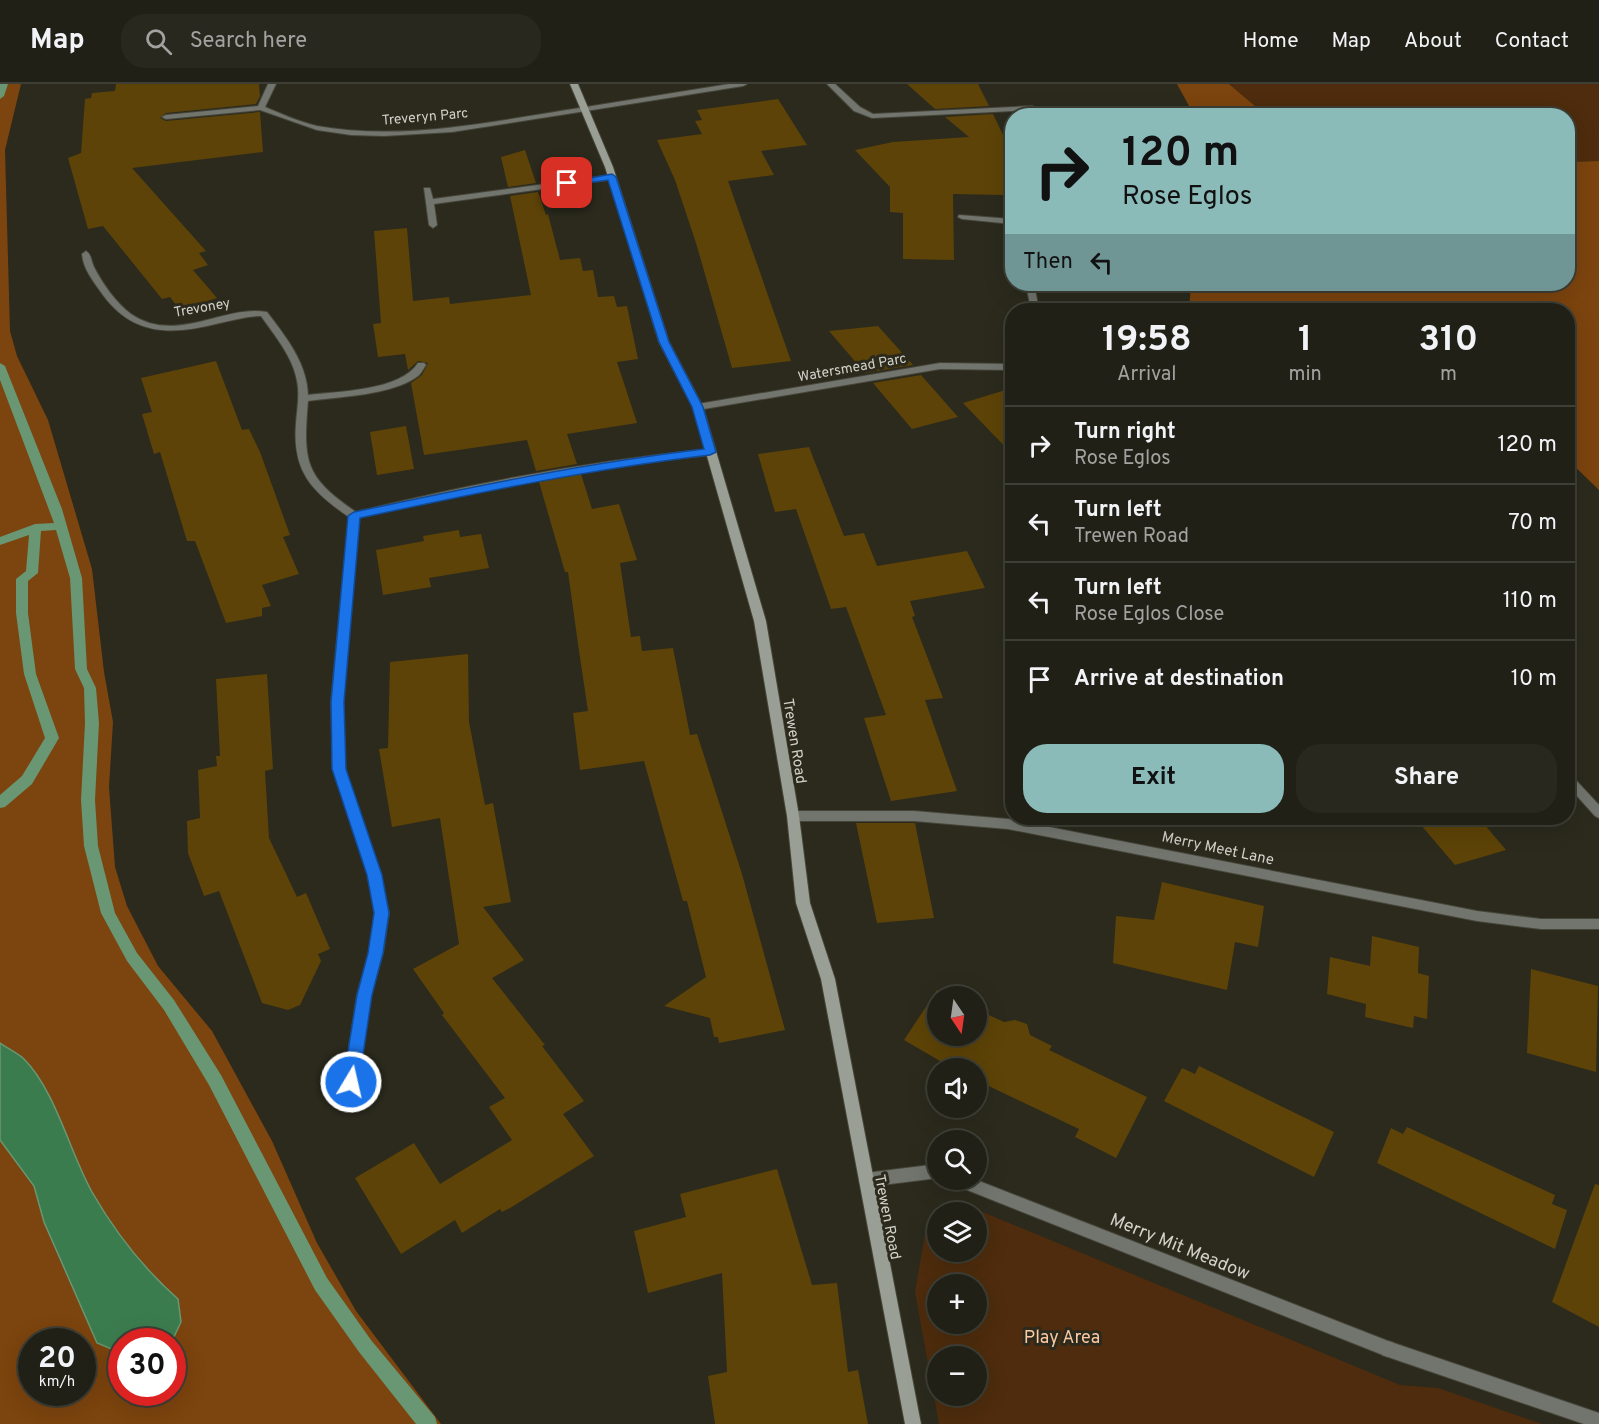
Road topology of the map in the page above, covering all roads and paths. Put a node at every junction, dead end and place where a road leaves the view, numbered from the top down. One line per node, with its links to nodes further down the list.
1 (272, 84): 5 (street)
2 (574, 84): 6 (street, Trewen Road)
3 (743, 84): 6 (street, Treveryn Parc)
4 (831, 84): 7 (street)
5 (261, 108): 6 (street, Treveryn Parc); 8 (street)
6 (586, 109): 9 (street, Trewen Road)
7 (1005, 109)
8 (166, 117)
9 (612, 177): 11 (street); 19 (street, Trewen Road)
10 (427, 190): 11 (street)
11 (430, 202): 14 (street)
12 (962, 217): 13 (street)
13 (1005, 221)
14 (433, 225)
15 (86, 254): 18 (street, Trevoney)
16 (421, 365): 18 (street)
17 (1005, 367): 19 (street, Watersmead Parc)
18 (303, 399): 21 (street, Trevoney)
19 (698, 407): 20 (street, Trewen Road)
20 (710, 452): 21 (street); 24 (street, Trewen Road)
21 (354, 516): 28 (street)
22 (1575, 787): 23 (street)
23 (1599, 813)
24 (793, 816): 25 (street, Merry Meet Lane); 30 (street, Trewen Road)
25 (1005, 824)
26 (1013, 825): 27 (street, Merry Meet Lane)
27 (1599, 924)
28 (351, 1082)
29 (927, 1172): 30 (street)
30 (866, 1180): 33 (street, Trewen Road)
31 (985, 1190): 32 (street, Merry Mit Meadow)
32 (1599, 1421)
33 (913, 1424)

